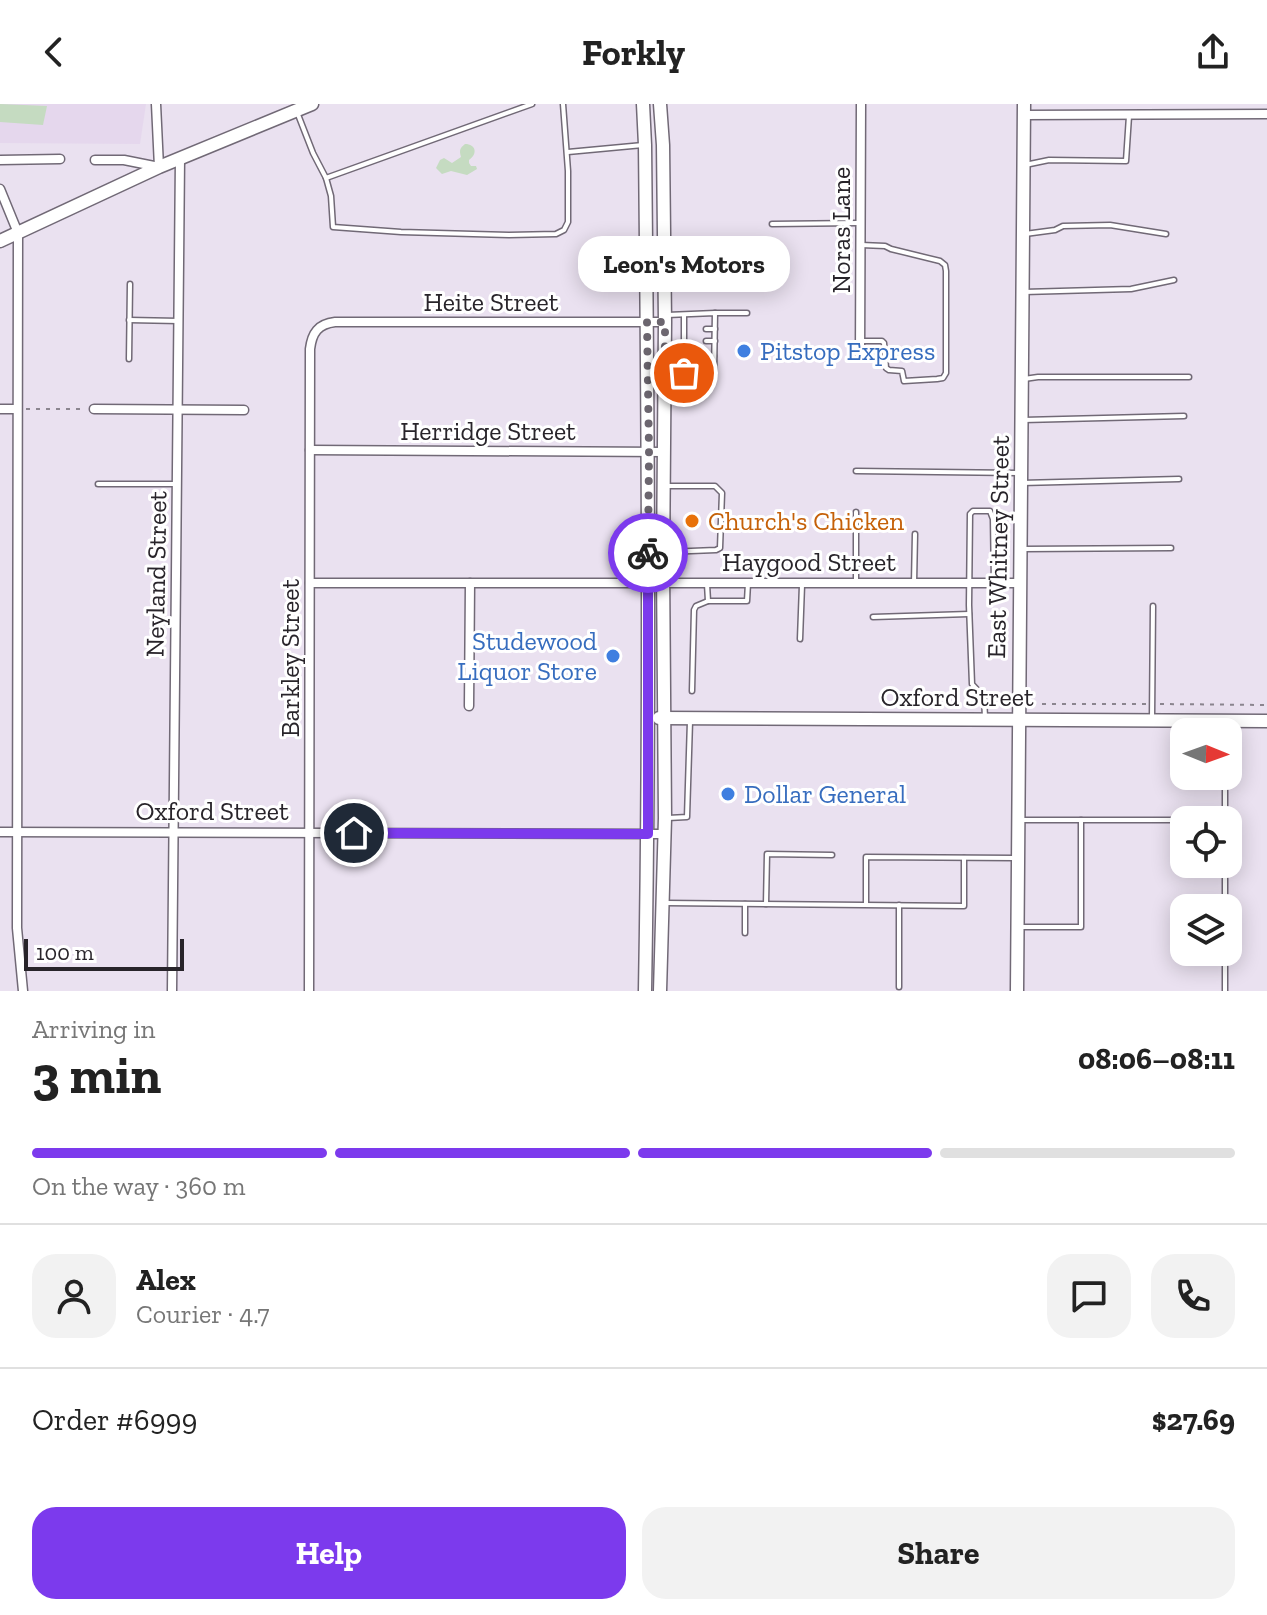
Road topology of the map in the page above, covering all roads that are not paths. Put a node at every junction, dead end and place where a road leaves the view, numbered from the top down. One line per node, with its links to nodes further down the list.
1 (156, 104): 22 (street)
2 (312, 104): 9 (main road)
3 (532, 104): 23 (lane)
4 (563, 104): 16 (lane)
5 (643, 104): 14 (main road)
6 (660, 104): 15 (main road)
7 (861, 104): 25 (street, Noras Lane)
8 (1074, 104): 12 (lane)
9 (295, 107): 17 (main road); 23 (lane)
10 (1024, 110): 12 (street); 21 (main road, East Whitney Street)
11 (1267, 114): 13 (street)
12 (1074, 115): 13 (street)
13 (1129, 116): 21 (lane)
14 (645, 145): 15 (main road); 16 (lane); 41 (main road)
15 (663, 145): 38 (main road)
16 (567, 152): 23 (lane)
17 (180, 158): 22 (main road); 40 (street, Neyland Street)
18 (60, 159): 19 (street)
19 (0, 160)
20 (95, 160): 22 (street)
21 (1023, 166): 28 (main road, East Whitney Street)
22 (159, 167): 27 (main road)
23 (326, 178)
24 (0, 189): 27 (street)
25 (861, 223): 26 (lane); 31 (street, Noras Lane)
26 (772, 224)
27 (18, 233): 30 (main road); 63 (street)
28 (1022, 234): 29 (lane); 34 (main road, East Whitney Street)
29 (1166, 234)
30 (0, 241)
31 (861, 245): 51 (street, Noras Lane); 51 (lane)
32 (1174, 280): 34 (lane)
33 (130, 284): 39 (lane)
34 (1022, 292): 61 (main road, East Whitney Street)
35 (715, 313): 36 (lane); 37 (lane); 46 (lane)
36 (747, 313)
37 (684, 315): 38 (lane); 43 (lane)
38 (665, 318): 41 (street, Heite Street); 58 (main road)
39 (129, 320): 40 (lane); 57 (lane)
40 (179, 321): 66 (street, Neyland Street)
41 (647, 322): 42 (street, Heite Street); 70 (main road)
42 (317, 328): 69 (street, Barkley Street)
43 (684, 329): 44 (lane); 47 (lane)
44 (694, 329)
45 (706, 329): 46 (lane)
46 (715, 329): 50 (lane)
47 (684, 341): 48 (lane); 52 (lane)
48 (694, 341)
49 (706, 341): 50 (lane)
50 (715, 341): 55 (lane)
51 (860, 341): 56 (street, Noras Lane)
52 (684, 356): 53 (lane); 59 (lane)
53 (694, 356)
54 (706, 356): 55 (lane)
55 (714, 356): 59 (lane)
56 (860, 356)
57 (129, 359)
58 (665, 373): 59 (lane); 71 (main road)
59 (684, 373)
60 (1189, 377): 61 (lane)
61 (1021, 380): 68 (main road, East Whitney Street)
62 (0, 409): 63 (street)
63 (17, 409): 116 (street)
64 (92, 409): 66 (street)
65 (244, 410): 66 (street)
66 (178, 411): 76 (street, Neyland Street)
67 (1184, 416): 68 (lane)
68 (1021, 420): 73 (main road, East Whitney Street)
69 (310, 450): 70 (street, Herridge Street); 87 (street, Barkley Street)
70 (649, 452): 71 (street, Herridge Street); 84 (main road)
71 (664, 452): 77 (main road)
72 (856, 471): 73 (lane)
73 (1020, 478): 74 (lane); 81 (main road, East Whitney Street)
74 (1179, 479)
75 (98, 484): 76 (lane)
76 (177, 484): 117 (street, Neyland Street)
77 (664, 486): 82 (main road); 82 (lane)
78 (856, 512): 90 (lane)
79 (915, 534): 91 (lane)
80 (1171, 548): 81 (lane)
81 (1020, 549): 94 (main road, East Whitney Street)
82 (663, 552): 83 (main road)
83 (663, 581): 84 (street, Haygood Street); 85 (street, Haygood Street); 103 (main road)
84 (647, 582): 88 (street, Haygood Street); 102 (main road)
85 (707, 582): 86 (street, Haygood Street); 95 (lane)
86 (748, 582): 89 (street, Haygood Street); 95 (lane)
87 (310, 583): 88 (street, Haygood Street); 118 (street, Barkley Street)
88 (470, 583): 101 (street)
89 (802, 583): 90 (street, Haygood Street); 99 (lane)
90 (856, 583): 91 (street, Haygood Street)
91 (914, 583): 92 (street, Haygood Street)
92 (970, 583): 93 (street, Haygood Street); 93 (lane); 97 (lane)
93 (994, 583): 94 (street, Haygood Street)
94 (1020, 583): 106 (main road, East Whitney Street)
95 (708, 601): 100 (lane)
96 (1153, 606): 107 (lane)
97 (969, 614): 98 (lane); 105 (lane)
98 (873, 617)
99 (800, 639)
100 (692, 691)
101 (469, 706)
102 (648, 718): 103 (main road, Oxford Street); 119 (main road)
103 (664, 719): 104 (main road, Oxford Street); 112 (main road)
104 (690, 719): 105 (main road, Oxford Street); 112 (lane)
105 (985, 719): 106 (main road, Oxford Street)
106 (1018, 719): 107 (main road, Oxford Street); 113 (main road, East Whitney Street)
107 (1152, 720): 108 (main road, Oxford Street)
108 (1170, 721)
109 (1267, 721): 110 (main road, Oxford Street)
110 (1242, 724)
111 (1225, 790): 114 (lane)
112 (665, 818): 120 (main road)
113 (1018, 820): 114 (lane); 123 (main road, East Whitney Street)
114 (1081, 820): 129 (lane)
115 (0, 832): 116 (street, Oxford Street)
116 (16, 832): 117 (street, Oxford Street); 133 (street)
117 (173, 833): 118 (street, Oxford Street); 134 (street, Neyland Street)
118 (310, 833): 119 (street, Oxford Street); 135 (street, Barkley Street)
119 (648, 834): 120 (street, Oxford Street); 136 (main road)
120 (664, 834): 124 (main road)
121 (832, 855): 126 (lane)
122 (964, 858): 123 (lane); 127 (lane); 128 (lane)
123 (1018, 858): 129 (main road, East Whitney Street)
124 (663, 903): 125 (lane); 137 (main road)
125 (745, 904): 126 (lane); 130 (lane)
126 (766, 904): 127 (lane)
127 (866, 905): 128 (lane)
128 (899, 905): 132 (lane)
129 (1017, 927): 138 (main road, East Whitney Street)
130 (745, 933)
131 (1225, 966): 139 (lane)
132 (899, 987)
133 (23, 991)
134 (172, 991)
135 (309, 991)
136 (645, 991)
137 (660, 991)
138 (1017, 991)
139 (1225, 991)

